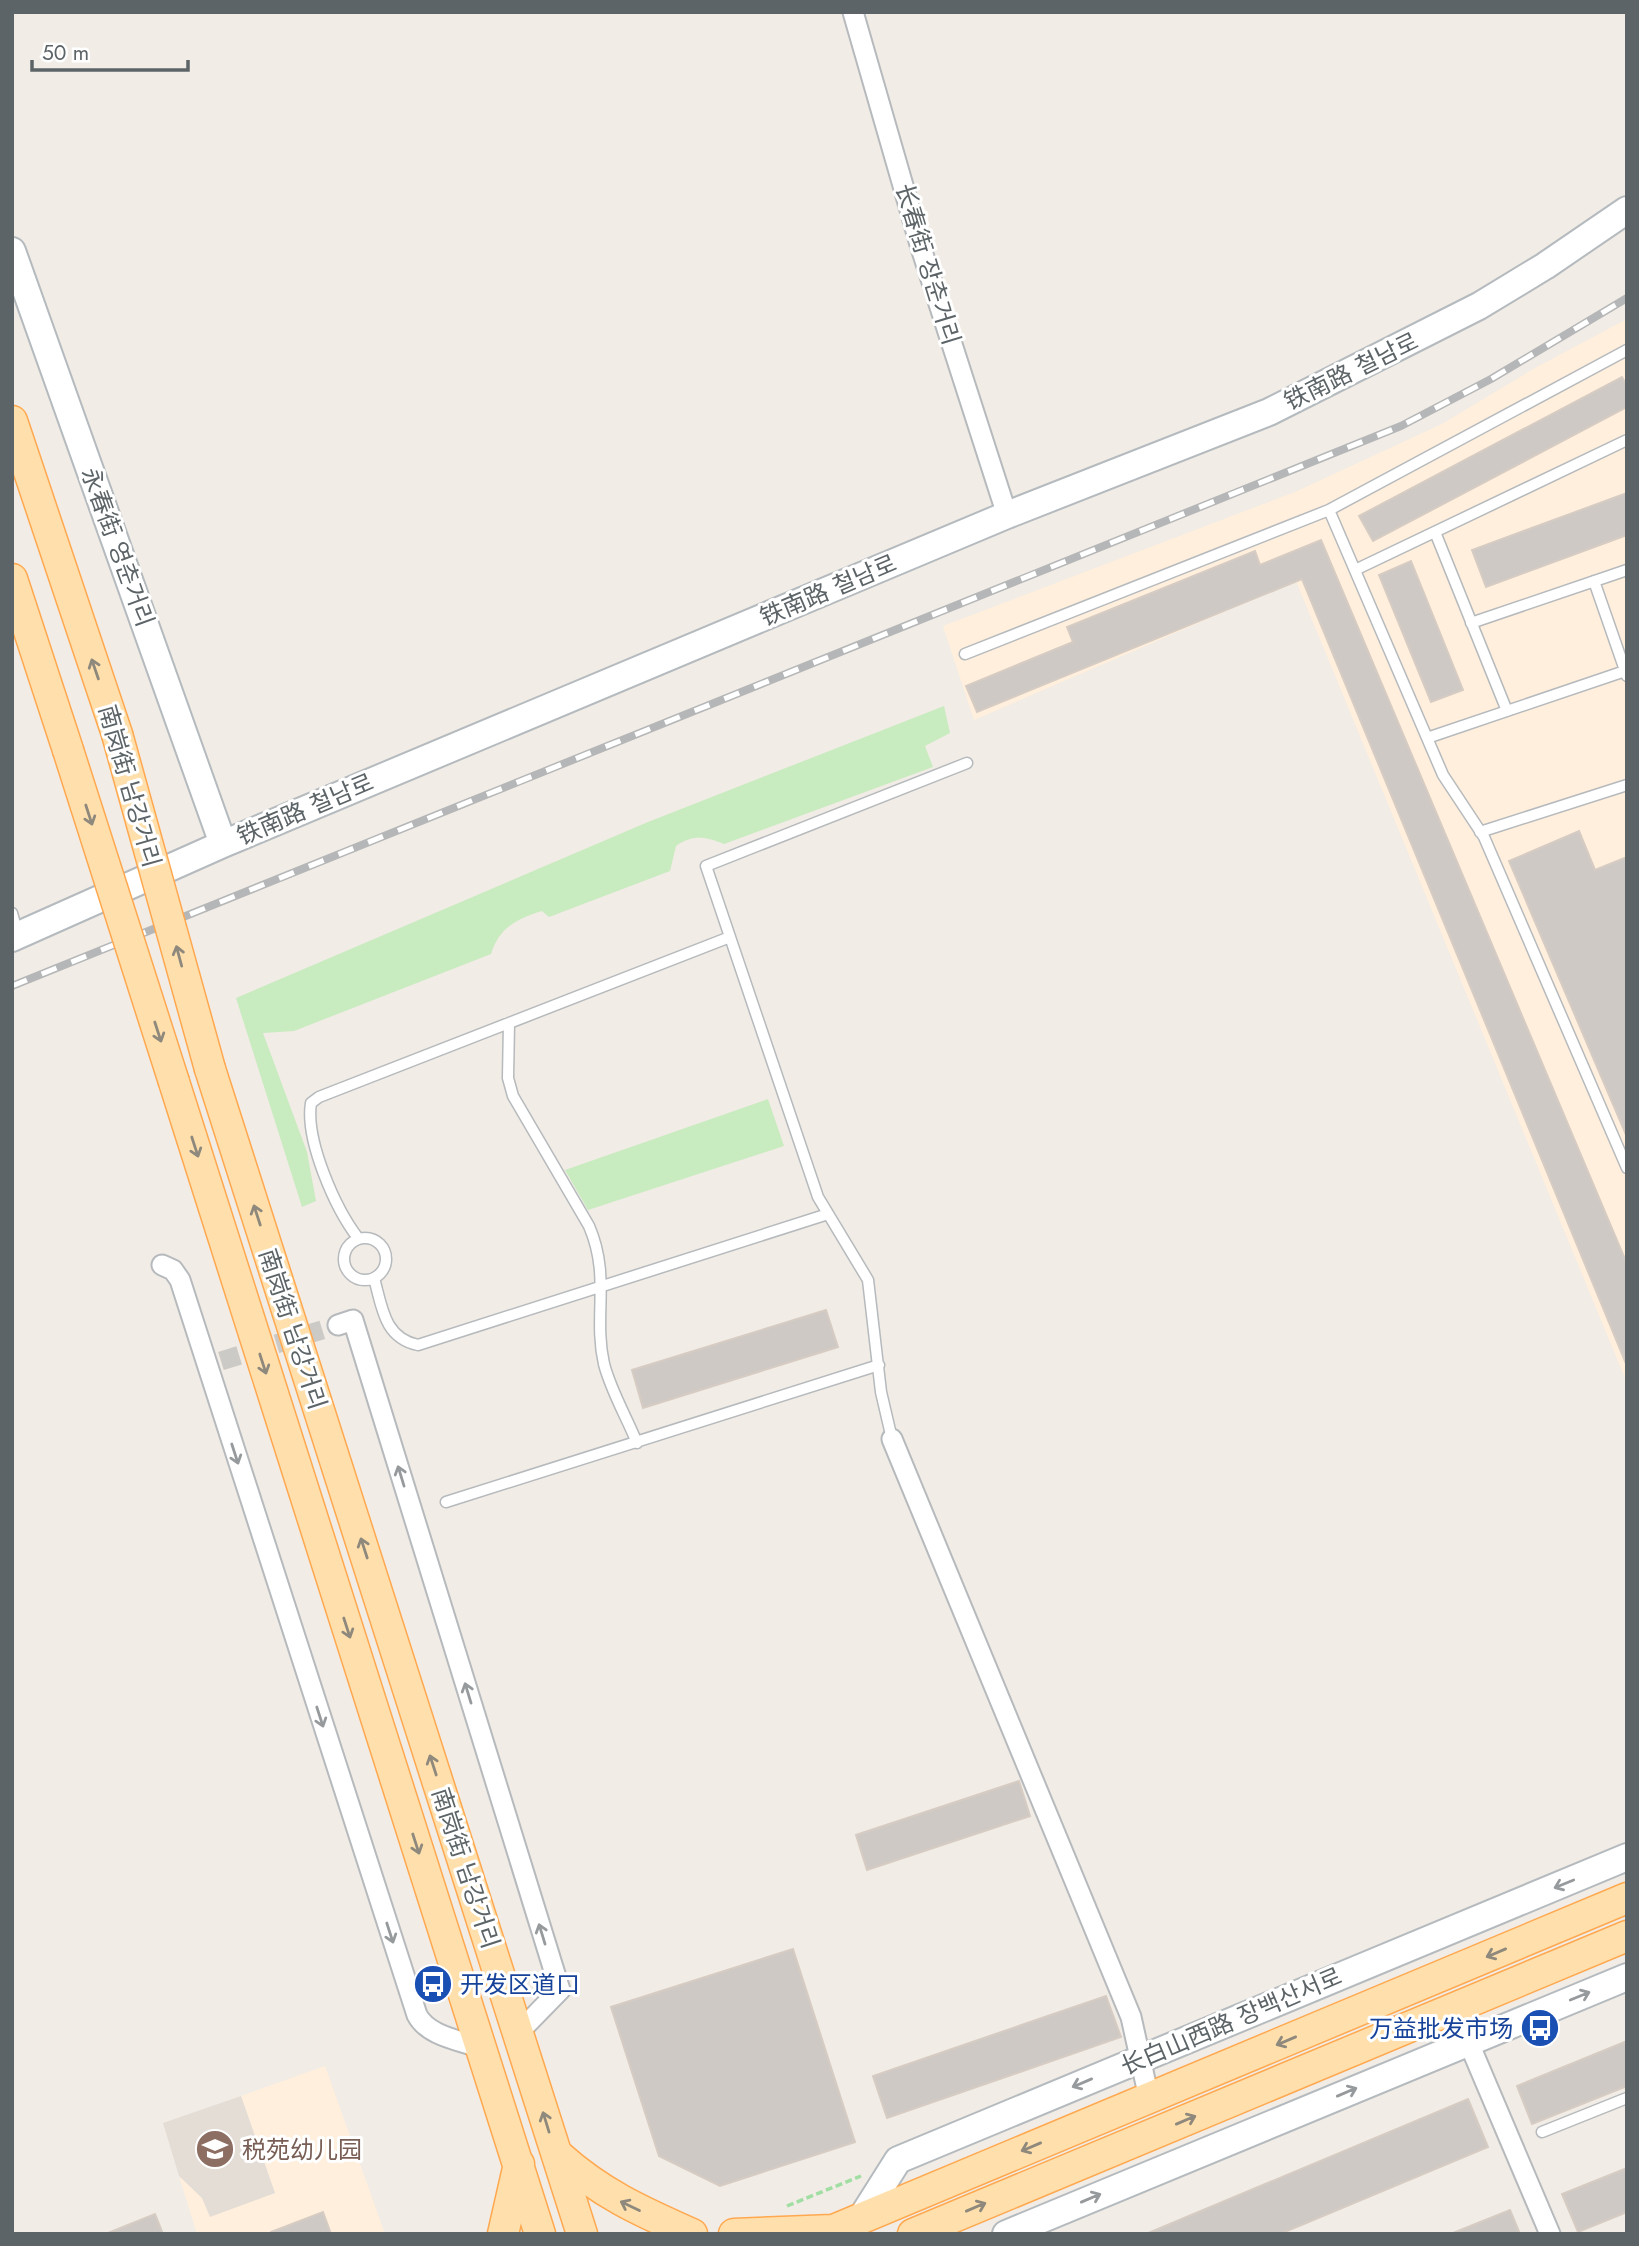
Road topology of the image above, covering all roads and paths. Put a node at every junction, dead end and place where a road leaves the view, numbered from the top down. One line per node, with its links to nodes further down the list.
1 (853, 12): 8 (street, 长春街 장춘거리)
2 (1627, 210): 8 (street, 铁南路 철남로)
3 (12, 251): 22 (street, 永春街 영춘거리)
4 (1626, 354): 7 (lane)
5 (12, 421): 42 (main road, 南岗街 남강거리, one-way to 5, bridge)
6 (1627, 440): 9 (lane)
7 (1329, 510): 10 (lane); 15 (lane)
8 (1007, 515): 22 (street, 铁南路 철남로)
9 (1435, 532): 10 (lane); 14 (lane)
10 (1355, 570): 18 (lane)
11 (1627, 570): 13 (lane)
12 (12, 579): 44 (main road, 南岗街 남강거리, one-way to 44, bridge)
13 (1594, 581): 14 (lane); 16 (lane)
14 (1471, 623): 17 (lane)
15 (964, 654)
16 (1626, 674): 17 (lane)
17 (1507, 711): 18 (lane)
18 (1427, 738): 21 (lane)
19 (967, 763): 24 (lane)
20 (1627, 785): 21 (lane)
21 (1480, 832): 26 (lane)
22 (223, 844): 23 (street, 铁南路 철남로)
23 (14, 929)
24 (730, 937): 25 (lane); 27 (lane)
25 (509, 1023): 28 (lane); 31 (lane)
26 (1627, 1168)
27 (828, 1214): 31 (lane); 33 (lane)
28 (358, 1238): 30 (lane); 30 (lane)
29 (162, 1265): 44 (street, one-way to 44)
30 (374, 1278): 31 (lane)
31 (601, 1286): 35 (lane)
32 (338, 1325): 42 (street, one-way to 32)
33 (879, 1365): 34 (lane); 35 (lane)
34 (892, 1438): 45 (street)
35 (637, 1443): 36 (lane)
36 (446, 1502)
37 (1627, 1857): 45 (street, 长白山西路 장백산서로, one-way to 45)
38 (1627, 1898): 46 (main road, 长白山西路 장백산서로, one-way to 46)
39 (1627, 1936): 41 (main road)
40 (1627, 1977): 43 (street, one-way to 40)
41 (1454, 2008): 43 (street); 60 (main road, one-way to 41)
42 (519, 2032): 49 (main road, 南岗街 남강거리, one-way to 42)
43 (1469, 2041): 61 (street, one-way to 43); 62 (street)
44 (481, 2048): 51 (main road, 南岗街 남강거리)
45 (1142, 2058): 46 (street); 50 (street, 长白山西路 장백산서로, one-way to 50)
46 (1149, 2098): 53 (main road, 长白山西路 장백산서로, one-way to 53)
47 (1627, 2098): 48 (lane)
48 (1542, 2132)
49 (556, 2154): 57 (main road, 南岗街 남강거리); 58 (main road, one-way to 49)
50 (898, 2160): 52 (path); 53 (street)
51 (519, 2164): 55 (main road); 56 (main road, 南岗街 남강거리)
52 (782, 2208)
53 (862, 2217): 54 (main road, 长白山西路 장백산서로)
54 (828, 2232): 59 (main road)
55 (503, 2234)
56 (540, 2234)
57 (582, 2234)
58 (692, 2234)
59 (734, 2234)
60 (913, 2234)
61 (1006, 2234)
62 (1550, 2234)

